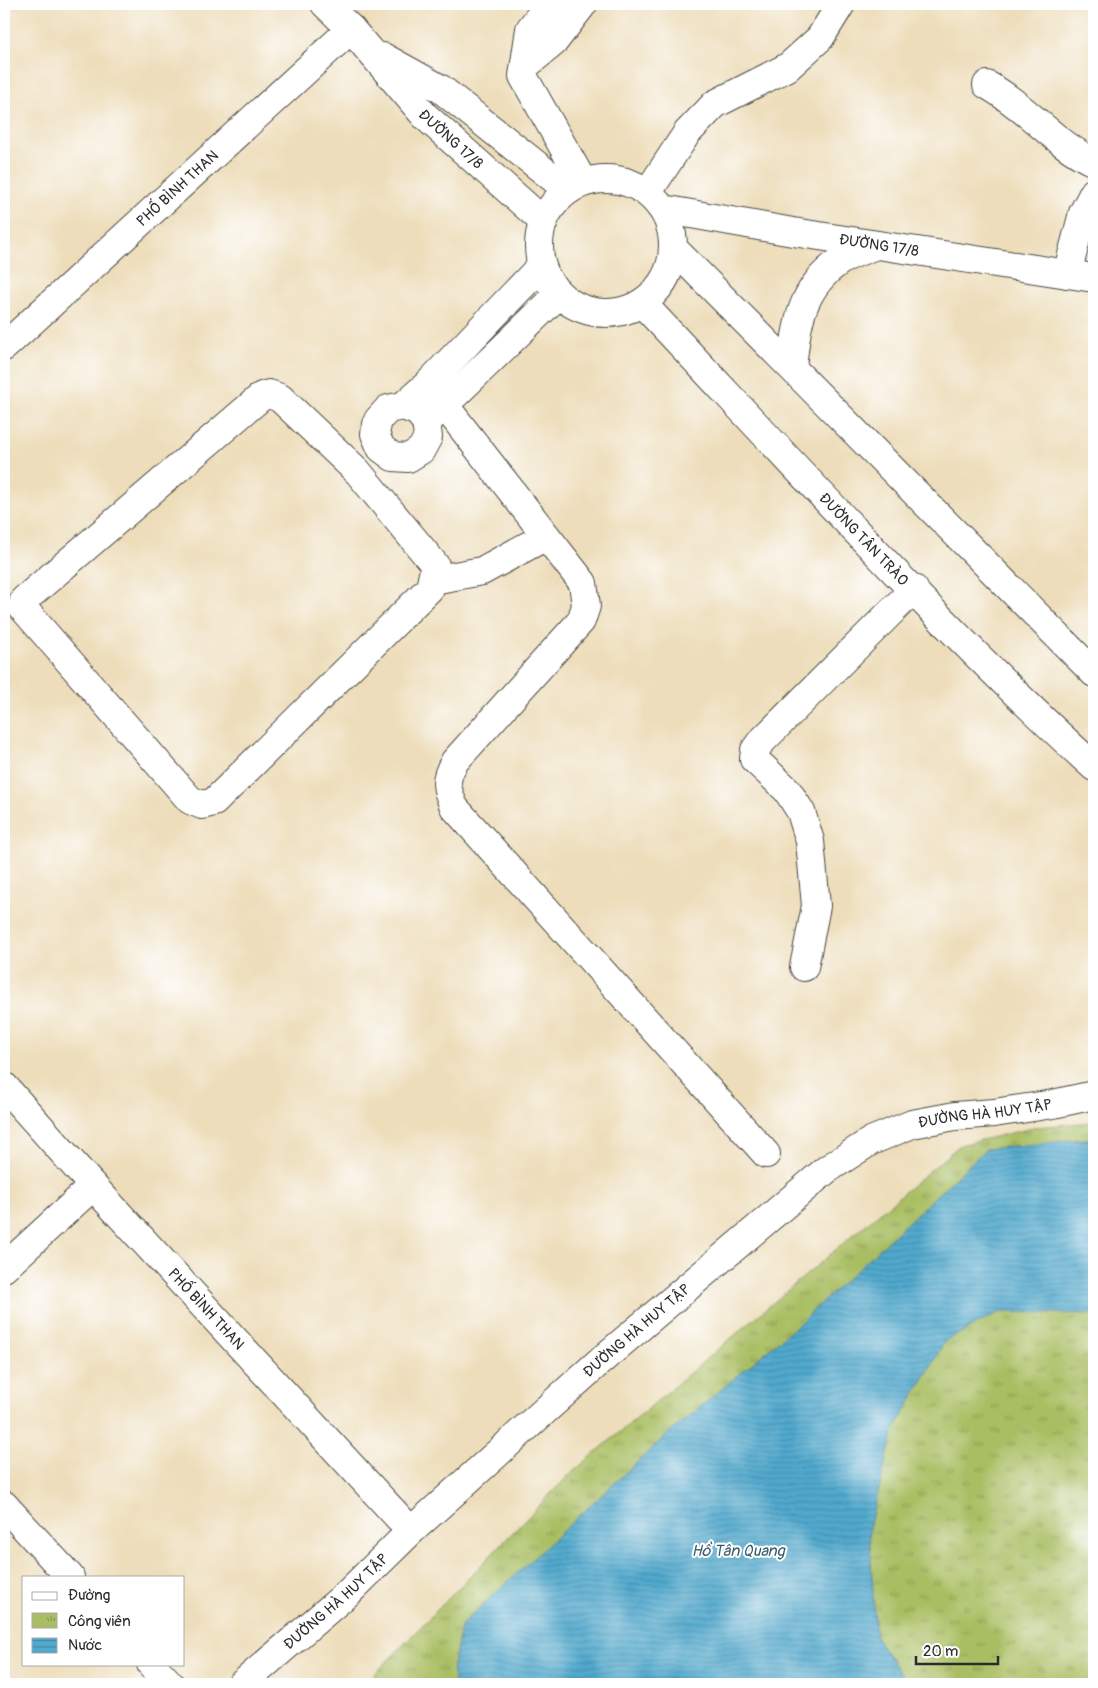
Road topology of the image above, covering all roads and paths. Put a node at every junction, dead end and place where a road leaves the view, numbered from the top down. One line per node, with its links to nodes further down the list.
1 (325, 4): 5 (street, ĐƯỜNG 17/8)
2 (549, 4): 7 (street)
3 (583, 4): 7 (street)
4 (841, 4): 12 (street)
5 (351, 29): 6 (street, ĐƯỜNG 17/8); 21 (street, PHỐ BÌNH THAN)
6 (368, 49): 10 (street, ĐƯỜNG 17/8); 13 (street, ĐƯỜNG 17/8)
7 (525, 66): 10 (street)
8 (987, 85): 9 (street)
9 (1094, 162)
10 (576, 186): 12 (street); 13 (street)
11 (1094, 192): 17 (street)
12 (655, 201): 14 (street, ĐƯỜNG 17/8); 15 (street)
13 (543, 221): 16 (street)
14 (876, 245): 17 (street, ĐƯỜNG 17/8); 22 (street)
15 (674, 249): 20 (street); 22 (street)
16 (541, 266): 19 (street); 23 (street)
17 (1067, 274): 18 (street, ĐƯỜNG 17/8)
18 (1094, 278)
19 (559, 294): 20 (street); 25 (street)
20 (642, 304): 30 (street, ĐƯỜNG TÂN TRÀO)
21 (4, 347)
22 (792, 367): 31 (street)
23 (428, 384): 24 (street); 25 (street)
24 (403, 406): 25 (street); 26 (street)
25 (436, 414): 26 (street); 28 (street)
26 (381, 448): 27 (street)
27 (358, 472): 29 (street); 29 (street)
28 (546, 536): 29 (street); 36 (street)
29 (433, 580)
30 (914, 589): 32 (street, ĐƯỜNG TÂN TRÀO); 33 (street)
31 (1094, 673)
32 (1094, 767)
33 (804, 967)
34 (4, 1086): 37 (street, PHỐ BÌNH THAN)
35 (1094, 1095): 40 (street, ĐƯỜNG HÀ HUY TẬP)
36 (766, 1154)
37 (93, 1186): 38 (street); 40 (street, PHỐ BÌNH THAN)
38 (4, 1268)
39 (4, 1506): 41 (street)
40 (411, 1531): 44 (street, ĐƯỜNG HÀ HUY TẬP)
41 (69, 1576)
42 (153, 1666): 43 (street)
43 (170, 1684)
44 (242, 1684)

